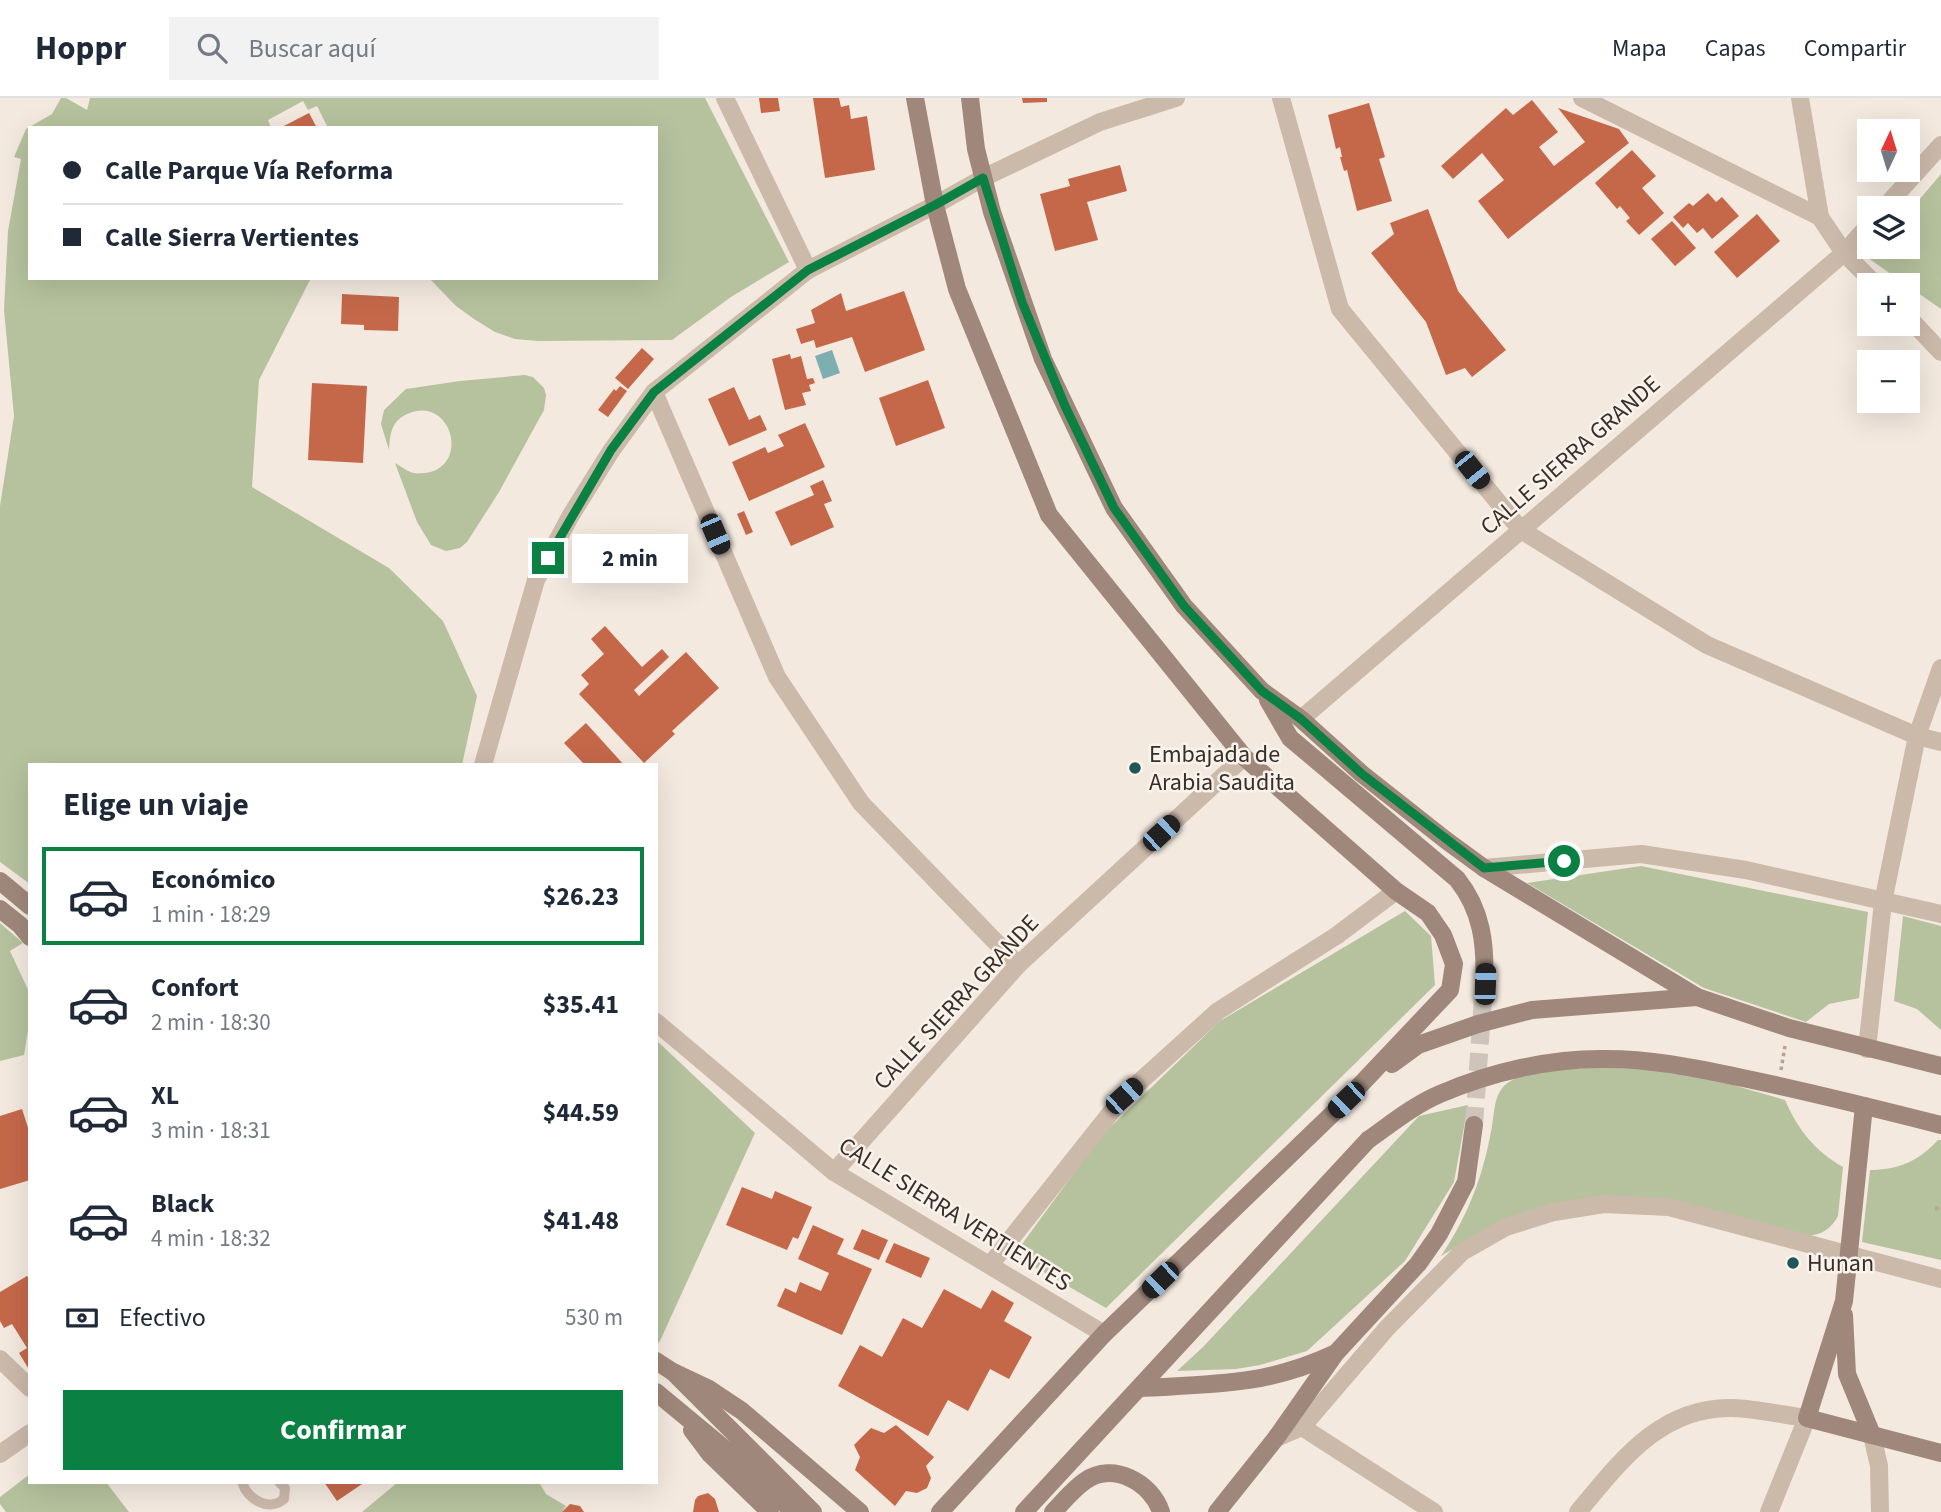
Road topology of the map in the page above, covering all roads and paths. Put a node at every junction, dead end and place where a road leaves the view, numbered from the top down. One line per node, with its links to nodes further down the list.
1 (725, 98): 15 (street)
2 (915, 98): 11 (main road)
3 (970, 98): 9 (main road)
4 (1176, 98): 9 (street)
5 (1281, 98): 20 (street)
6 (1581, 98): 12 (street)
7 (1800, 98): 12 (street)
8 (1941, 145): 10 (street)
9 (983, 178): 11 (street); 22 (main road)
10 (1895, 196)
11 (935, 205): 15 (street); 26 (main road)
12 (1820, 216): 14 (street)
13 (1857, 238): 14 (street, CALLE SIERRA GRANDE)
14 (1844, 253): 16 (street); 20 (street, CALLE SIERRA GRANDE)
15 (808, 270): 19 (street)
16 (1864, 273)
17 (1920, 330): 18 (street)
18 (1941, 352)
19 (654, 392): 27 (street); 36 (street)
20 (1521, 530): 23 (street, CALLE SIERRA GRANDE); 24 (street)
21 (1941, 668): 24 (street)
22 (1262, 691): 23 (main road); 37 (main road)
23 (1301, 719): 28 (main road)
24 (1917, 736): 25 (street); 31 (street)
25 (1941, 742)
26 (1244, 757): 30 (main road); 36 (street, CALLE SIERRA GRANDE)
27 (484, 763)
28 (1484, 868): 31 (street); 38 (main road)
29 (0, 881): 32 (main road)
30 (1396, 891): 44 (main road); 50 (street)
31 (1883, 902): 34 (street); 41 (street)
32 (28, 904)
33 (0, 909): 35 (main road)
34 (1941, 914)
35 (28, 935)
36 (1018, 965): 48 (street, CALLE SIERRA GRANDE)
37 (1485, 984)
38 (1697, 998): 40 (main road); 44 (main road)
39 (658, 1025): 48 (street, CALLE SIERRA VERTIENTES)
40 (1789, 1028): 41 (main road); 43 (path)
41 (1867, 1049): 42 (main road)
42 (1941, 1066)
43 (1777, 1085): 45 (main road); 59 (main road)
44 (1346, 1100): 53 (main road)
45 (1864, 1106): 47 (main road); 49 (main road)
46 (1474, 1125): 54 (main road)
47 (1941, 1125)
48 (834, 1172): 50 (street, CALLE SIERRA VERTIENTES)
49 (1848, 1253): 51 (street); 52 (main road); 62 (street)
50 (990, 1265): 53 (street, CALLE SIERRA VERTIENTES)
51 (1941, 1279)
52 (1843, 1301): 61 (main road); 64 (main road)
53 (1104, 1334): 75 (main road)
54 (1335, 1354): 59 (main road); 65 (main road)
55 (0, 1359): 58 (street)
56 (658, 1362): 57 (main road)
57 (673, 1372): 73 (main road); 74 (main road)
58 (28, 1386)
59 (1140, 1388): 76 (main road)
60 (662, 1396): 71 (main road); 72 (main road)
61 (1807, 1418): 64 (main road); 81 (street); 82 (street)
62 (1302, 1427): 65 (street); 80 (street)
63 (28, 1434): 66 (street)
64 (1872, 1436): 67 (main road); 83 (street)
65 (1276, 1438): 79 (main road)
66 (0, 1454)
67 (1941, 1454)
68 (243, 1484): 70 (lane)
69 (280, 1484): 70 (lane)
70 (281, 1508)
71 (770, 1512)
72 (793, 1512)
73 (813, 1512)
74 (860, 1512)
75 (940, 1512)
76 (1024, 1512)
77 (1053, 1512): 78 (main road)
78 (1161, 1512)
79 (1217, 1512)
80 (1434, 1512)
81 (1578, 1512)
82 (1769, 1512)
83 (1881, 1512)

